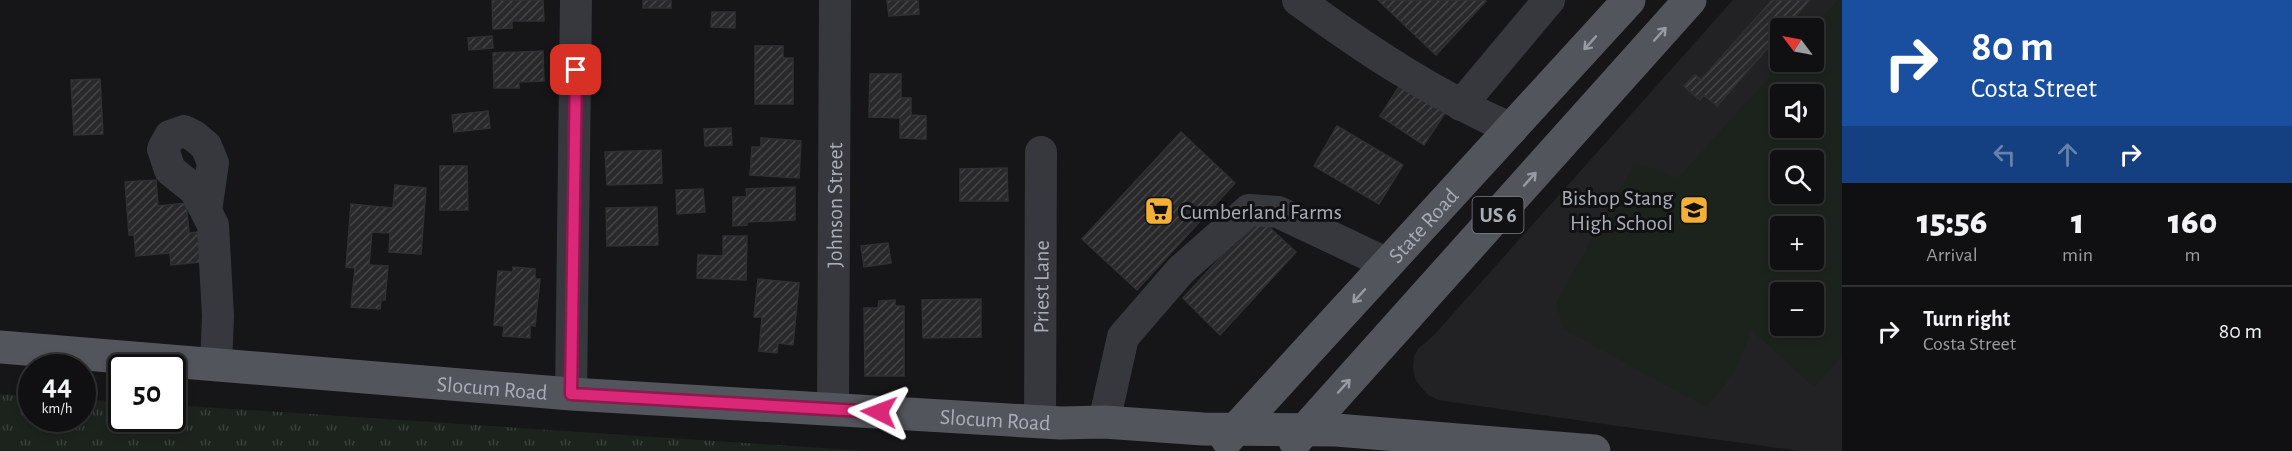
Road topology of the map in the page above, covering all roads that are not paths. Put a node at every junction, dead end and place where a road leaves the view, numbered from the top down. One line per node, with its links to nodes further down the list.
1 (576, 0): 14 (street)
2 (835, 0): 15 (street, Johnson Street)
3 (1298, 0): 7 (street)
4 (1549, 0): 7 (street)
5 (1629, 0): 8 (main road, State Road / US 6, one-way to 8)
6 (1690, 0): 19 (main road, US 6, one-way to 6)
7 (1461, 105): 8 (street)
8 (1512, 129): 11 (main road, State Road / US 6)
9 (1041, 152): 16 (street, Priest Lane)
10 (206, 212): 13 (street)
11 (1388, 264): 17 (street); 18 (main road, State Road / US 6, one-way to 18)
12 (0, 347): 13 (main road, Slocum Road)
13 (216, 364): 14 (main road, Slocum Road)
14 (571, 394): 15 (main road, Slocum Road)
15 (833, 409): 16 (main road, Slocum Road)
16 (1040, 422): 17 (main road, Slocum Road)
17 (1104, 423): 18 (main road, Slocum Road)
18 (1227, 439): 19 (main road, Slocum Road)
19 (1295, 440): 20 (main road, Slocum Road)
20 (1586, 451)

